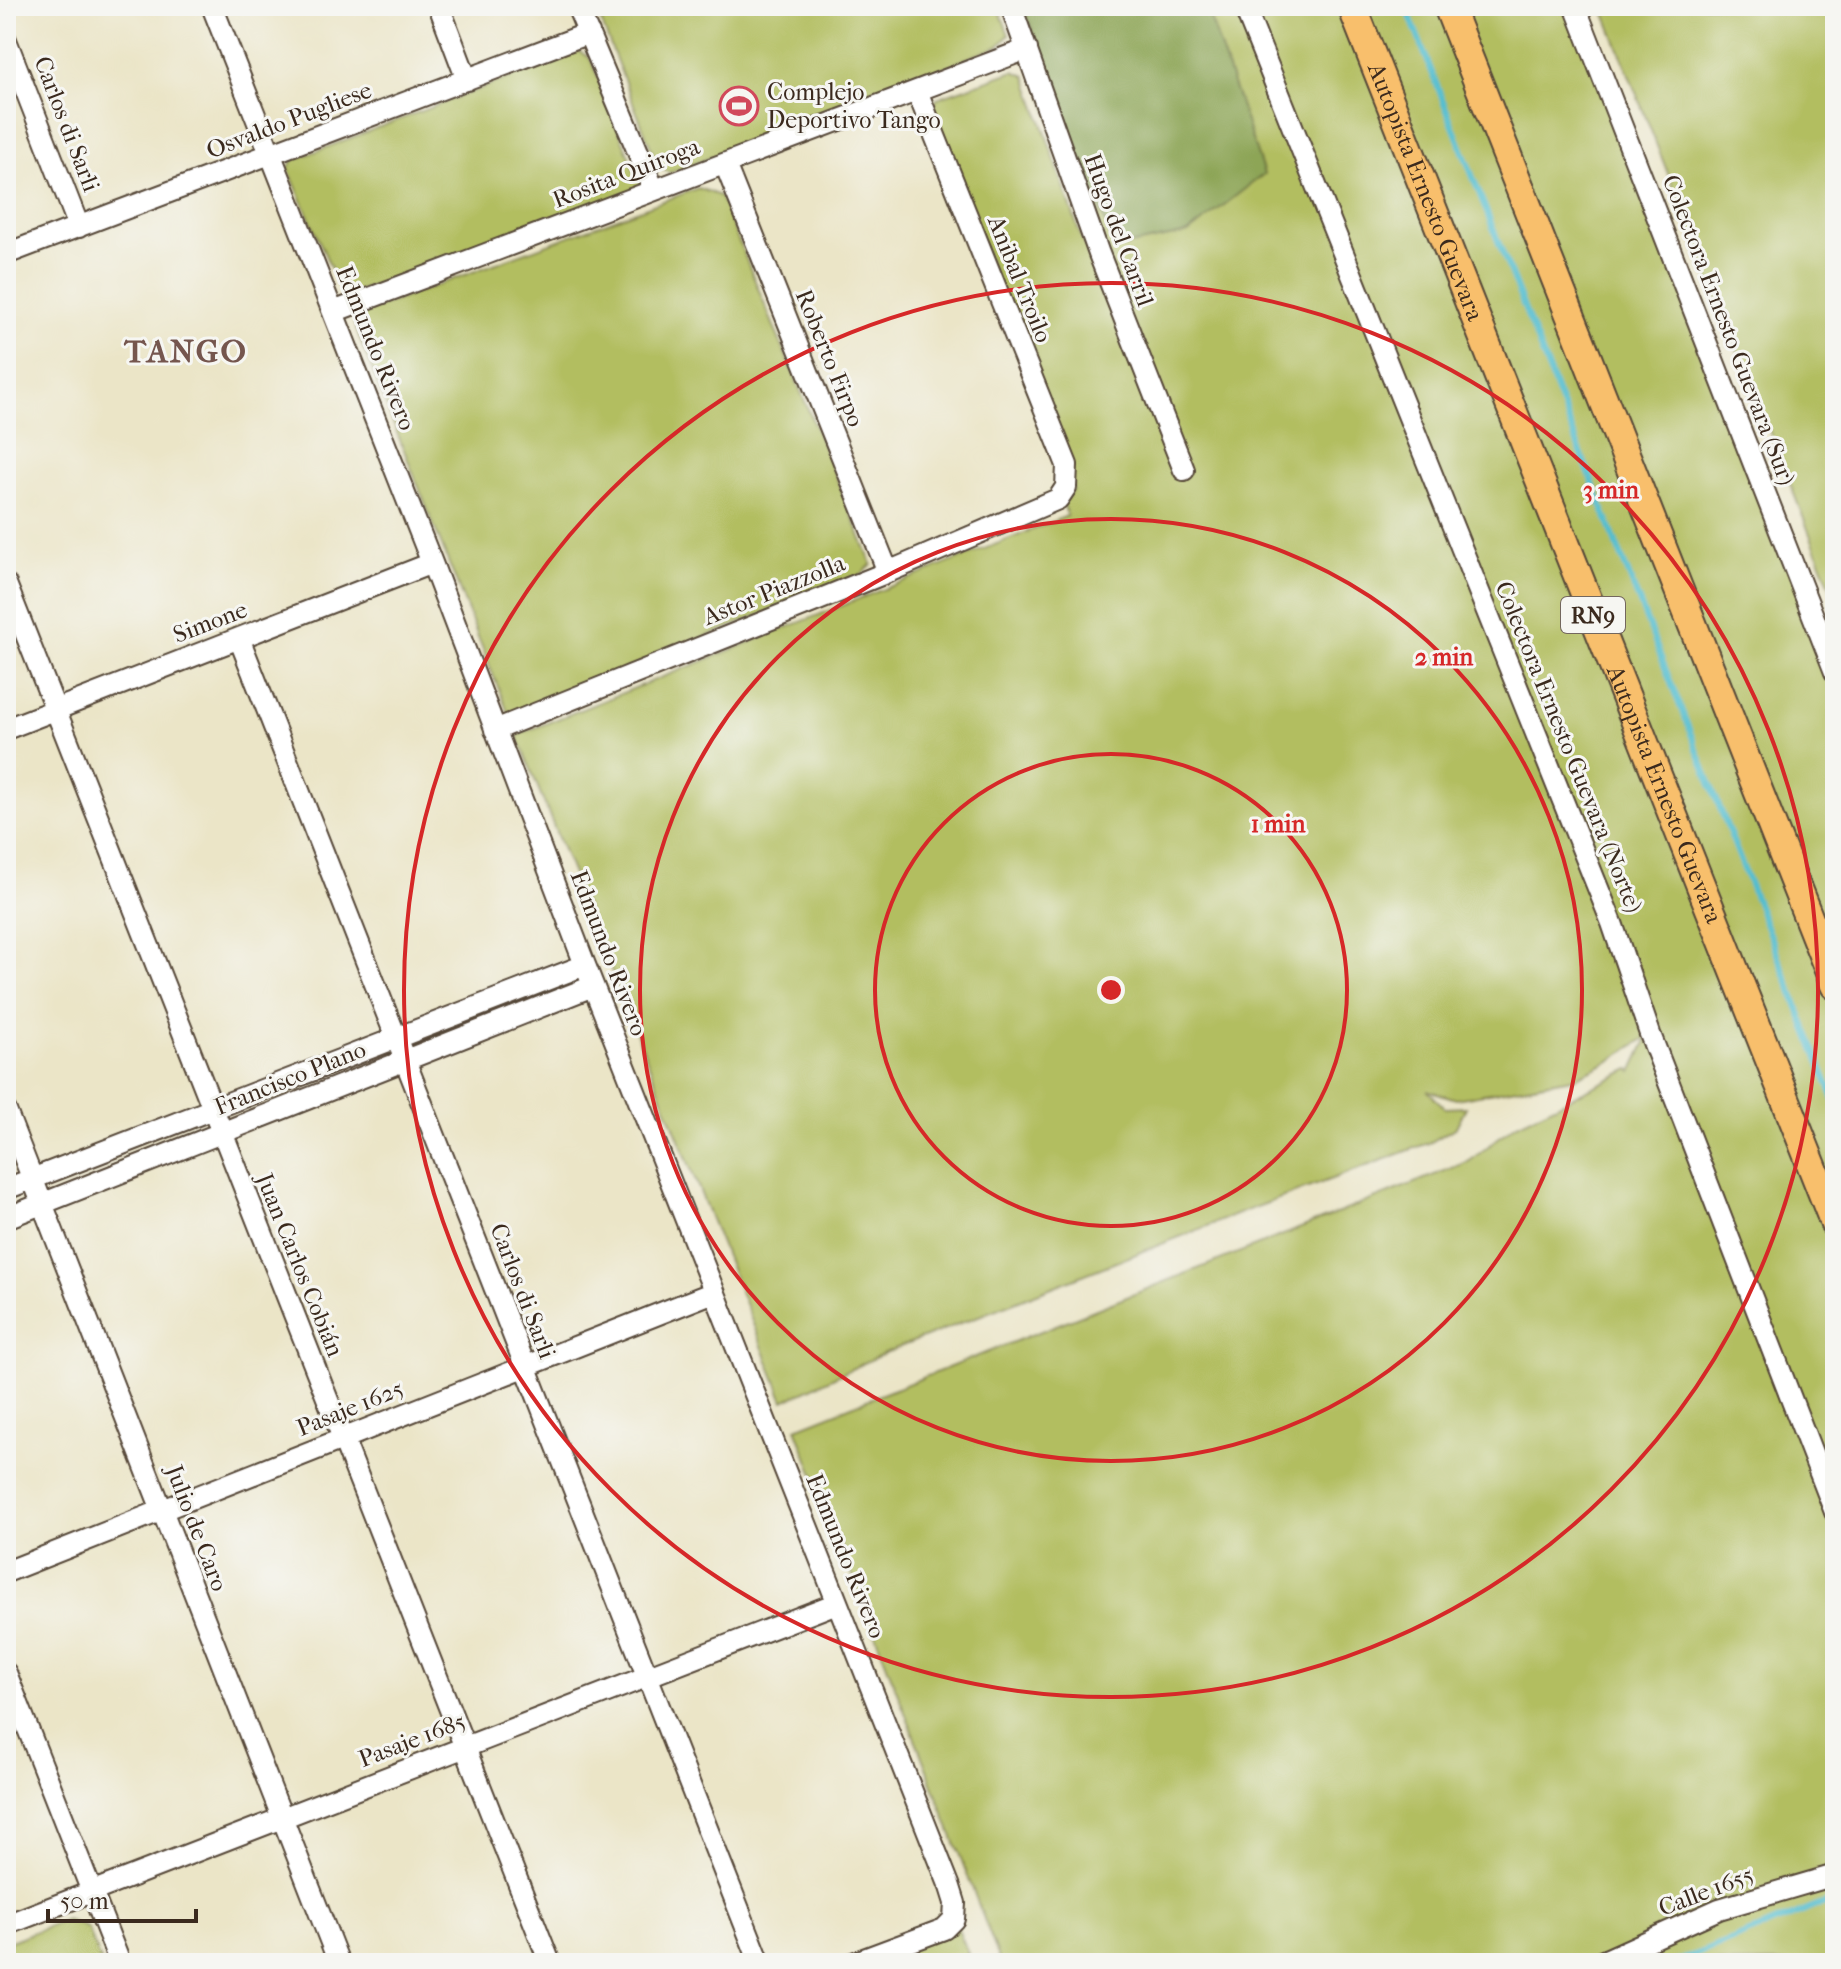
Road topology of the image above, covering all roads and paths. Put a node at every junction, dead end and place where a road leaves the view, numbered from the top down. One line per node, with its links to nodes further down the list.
1 (212, 6): 14 (street, Edmundo Rivero)
2 (439, 6): 12 (street)
3 (577, 6): 9 (street)
4 (1011, 6): 11 (street, Hugo del Carril)
5 (1244, 6): 47 (street, Colectora Ernesto Guevara (Norte))
6 (1352, 6): 42 (highway, Autopista Ernesto Guevara / RN9)
7 (1448, 6): 31 (highway)
8 (1575, 6): 26 (street, Colectora Ernesto Guevara (Sur))
9 (589, 33): 12 (street, Osvaldo Pugliese); 16 (street)
10 (6, 40): 17 (street, Carlos di Sarli)
11 (1027, 49): 13 (street, Rosita Quiroga); 20 (street, Hugo del Carril)
12 (467, 80): 14 (street, Osvaldo Pugliese)
13 (917, 91): 15 (street, Rosita Quiroga); 21 (street, Anibal Troilo)
14 (271, 156): 17 (street, Osvaldo Pugliese); 19 (street, Edmundo Rivero)
15 (725, 164): 16 (street, Rosita Quiroga); 23 (street, Roberto Firpo)
16 (654, 190): 19 (street, Rosita Quiroga)
17 (79, 227): 18 (street, Osvaldo Pugliese)
18 (6, 254)
19 (333, 312): 22 (street, Edmundo Rivero)
20 (1184, 470)
21 (1066, 487): 23 (street, Astor Piazzolla)
22 (432, 563): 25 (street, Simone); 29 (street, Edmundo Rivero)
23 (888, 572): 29 (street, Astor Piazzolla)
24 (6, 584): 27 (street, Juan Carlos Cobián)
25 (239, 638): 27 (street, Simone); 33 (street, Carlos di Sarli)
26 (1835, 672)
27 (54, 710): 28 (street, Simone); 35 (street, Juan Carlos Cobián)
28 (6, 729)
29 (495, 730): 30 (street, Edmundo Rivero)
30 (585, 965): 32 (street, Edmundo Rivero); 33 (street, Francisco Plano)
31 (1835, 985)
32 (593, 986): 34 (street, Francisco Plano); 43 (street, Edmundo Rivero)
33 (396, 1038): 34 (street, Carlos di Sarli); 35 (street, Francisco Plano)
34 (404, 1060): 37 (street, Francisco Plano); 44 (street, Carlos di Sarli)
35 (211, 1110): 37 (street, Juan Carlos Cobián); 38 (street, Francisco Plano)
36 (6, 1111): 38 (street, Julio de Caro)
37 (220, 1133): 40 (street, Francisco Plano); 45 (street, Juan Carlos Cobián)
38 (33, 1179): 39 (street, Francisco Plano); 40 (street, Julio de Caro)
39 (6, 1189)
40 (42, 1204): 41 (street, Francisco Plano); 46 (street, Julio de Caro)
41 (6, 1218)
42 (1835, 1224)
43 (714, 1292): 44 (street, Pasaje 1625); 49 (street, Edmundo Rivero)
44 (525, 1366): 45 (street, Pasaje 1625); 51 (street, Carlos di Sarli)
45 (342, 1439): 46 (street, Pasaje 1625); 52 (street, Juan Carlos Cobián)
46 (162, 1510): 48 (street, Pasaje 1625); 53 (street, Julio de Caro)
47 (1835, 1512)
48 (6, 1572)
49 (837, 1603): 51 (street, Pasaje 1685); 61 (street, Edmundo Rivero)
50 (6, 1673): 55 (street)
51 (647, 1676): 52 (street, Pasaje 1685); 60 (street, Carlos di Sarli)
52 (464, 1747): 53 (street, Pasaje 1685); 59 (street, Juan Carlos Cobián)
53 (283, 1818): 55 (street, Pasaje 1685); 58 (street, Julio de Caro)
54 (1835, 1875): 62 (street, Calle 1655)
55 (92, 1892): 56 (street, Pasaje 1685); 57 (street)
56 (6, 1925)
57 (120, 1963)
58 (339, 1963)
59 (550, 1963)
60 (760, 1963)
61 (853, 1963)
62 (1599, 1963)

